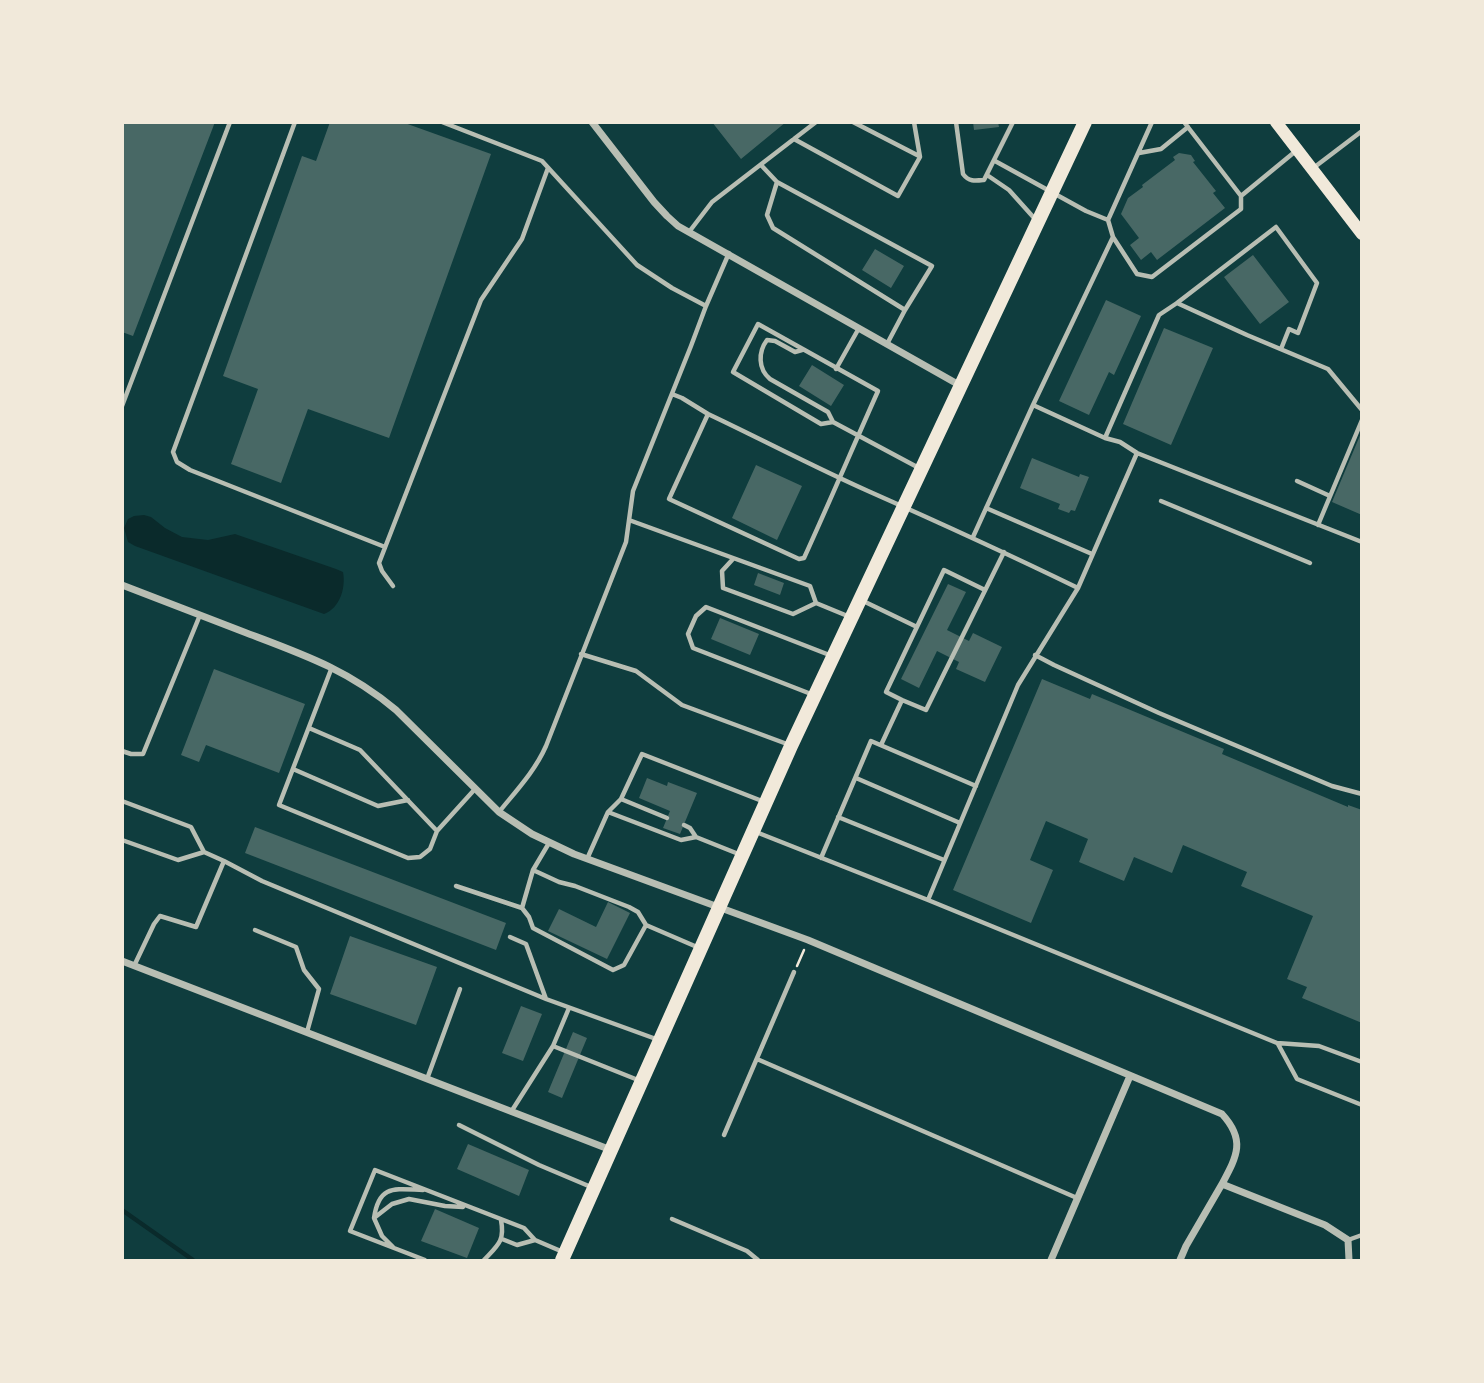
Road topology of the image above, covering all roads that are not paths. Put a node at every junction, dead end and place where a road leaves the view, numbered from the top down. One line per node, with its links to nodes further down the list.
1 (230, 122): 44 (lane)
2 (295, 122): 63 (lane)
3 (442, 122): 21 (lane)
4 (592, 122): 29 (street)
5 (816, 122): 15 (lane)
6 (853, 122): 18 (lane)
7 (914, 122): 18 (lane)
8 (956, 122): 23 (lane)
9 (1013, 122): 19 (lane)
10 (1085, 122): 25 (main road)
11 (1152, 122): 17 (lane)
12 (1276, 122): 16 (main road)
13 (1186, 125): 17 (lane); 26 (lane)
14 (1362, 131): 22 (lane)
15 (794, 139): 18 (lane); 20 (lane)
16 (1297, 150): 22 (main road); 26 (lane)
17 (1138, 154): 27 (lane)
18 (920, 157)
19 (995, 161): 23 (lane); 25 (lane)
20 (761, 165): 24 (lane); 29 (lane)
21 (548, 168): 34 (lane); 63 (lane)
22 (1312, 170): 30 (main road)
23 (987, 175): 28 (lane)
24 (777, 182): 35 (lane); 35 (lane)
25 (1052, 192): 27 (lane); 28 (main road)
26 (1241, 196): 31 (lane)
27 (1108, 220): 31 (lane)
28 (1038, 222): 41 (main road)
29 (689, 233): 32 (street)
30 (1362, 233)
31 (1113, 237): 43 (lane)
32 (729, 253): 34 (lane); 36 (street)
33 (1177, 303): 39 (lane); 39 (lane); 50 (lane)
34 (706, 306): 42 (lane)
35 (905, 310): 37 (lane)
36 (859, 328): 37 (street); 40 (lane)
37 (887, 344): 41 (street)
38 (803, 349): 40 (lane); 48 (lane); 48 (lane)
39 (1281, 349): 45 (lane)
40 (836, 369): 49 (lane)
41 (961, 386): 52 (main road)
42 (672, 394): 46 (lane); 59 (lane)
43 (1032, 405): 50 (lane); 58 (lane)
44 (122, 406)
45 (1362, 410)
46 (708, 414): 53 (lane); 53 (lane)
47 (1362, 420): 55 (lane)
48 (832, 422): 49 (lane)
49 (858, 436): 52 (lane); 53 (lane)
50 (1105, 438): 51 (lane)
51 (1137, 453): 60 (lane); 65 (lane)
52 (921, 470): 57 (main road)
53 (840, 478): 57 (lane)
54 (1297, 481): 55 (lane)
55 (1330, 496): 60 (lane)
56 (1161, 501): 67 (lane)
57 (904, 506): 61 (lane); 72 (main road)
58 (986, 508): 61 (lane); 65 (lane)
59 (629, 520): 66 (lane); 77 (lane)
60 (1318, 524): 62 (lane)
61 (973, 537): 64 (lane)
62 (1362, 542)
63 (385, 547): 69 (lane)
64 (1004, 552): 70 (lane); 71 (lane)
65 (1092, 554): 70 (lane)
66 (733, 559): 73 (lane); 73 (lane)
67 (1310, 563)
68 (122, 586): 74 (street)
69 (393, 586)
70 (1077, 588): 78 (lane)
71 (985, 590): 76 (lane); 82 (lane)
72 (860, 599): 75 (main road); 76 (lane)
73 (816, 603): 75 (lane)
74 (200, 615): 80 (street); 86 (lane)
75 (851, 618): 79 (main road)
76 (917, 627): 82 (lane)
77 (581, 654): 85 (lane); 97 (lane)
78 (1035, 655): 89 (lane); 91 (lane)
79 (833, 656): 81 (main road); 81 (lane)
80 (333, 667): 83 (lane); 90 (street)
81 (814, 696): 85 (main road)
82 (902, 700): 84 (lane)
83 (309, 728): 87 (lane); 93 (lane)
84 (881, 745): 88 (lane); 89 (lane)
85 (791, 746): 95 (main road)
86 (122, 751)
87 (293, 769): 93 (lane); 102 (lane)
88 (856, 778): 98 (lane); 100 (lane)
89 (976, 786): 100 (lane)
90 (475, 789): 97 (street); 102 (lane)
91 (1362, 794)
92 (621, 799): 95 (lane); 96 (lane); 99 (lane)
93 (408, 800): 102 (lane)
94 (122, 801): 107 (lane)
95 (766, 802): 103 (main road)
96 (608, 811): 104 (lane); 109 (lane)
97 (499, 812): 106 (street)
98 (838, 817): 110 (lane); 111 (lane)
99 (667, 818)
100 (960, 823): 111 (lane)
101 (684, 825): 104 (lane)
102 (437, 831)
103 (754, 831): 108 (main road); 110 (lane)
104 (696, 837): 108 (lane)
105 (122, 840): 107 (lane)
106 (549, 843): 109 (street); 113 (lane)
107 (204, 852): 112 (lane)
108 (742, 856): 117 (main road)
109 (587, 859): 117 (street)
110 (821, 859): 115 (lane)
111 (944, 860): 115 (lane)
112 (224, 861): 123 (lane); 126 (lane)
113 (533, 870): 116 (lane); 118 (lane)
114 (456, 886): 116 (lane)
115 (928, 900): 130 (lane)
116 (522, 908): 118 (lane)
117 (719, 908): 121 (main road); 134 (street)
118 (646, 925): 121 (lane)
119 (255, 930): 128 (lane)
120 (510, 937): 126 (lane)
121 (701, 949): 129 (main road)
122 (122, 961): 123 (street)
123 (134, 965): 128 (street)
124 (794, 972): 132 (lane)
125 (460, 989): 135 (lane)
126 (545, 999): 127 (lane)
127 (569, 1007): 129 (lane); 131 (lane)
128 (307, 1033): 135 (street)
129 (661, 1040): 136 (main road)
130 (1278, 1043): 133 (lane); 137 (lane)
131 (553, 1046): 136 (lane); 138 (lane)
132 (757, 1059): 140 (lane); 145 (lane)
133 (1362, 1062)
134 (1130, 1076): 142 (street); 145 (street)
135 (427, 1079): 138 (street)
136 (642, 1082): 141 (main road)
137 (1362, 1105)
138 (511, 1112): 141 (street)
139 (459, 1125): 143 (lane)
140 (724, 1135)
141 (612, 1151): 143 (main road)
142 (1222, 1184): 153 (street); 160 (street)
143 (595, 1188): 155 (main road)
144 (427, 1191): 146 (lane); 147 (lane); 154 (lane)
145 (1078, 1198): 159 (street)
146 (468, 1207): 147 (lane); 149 (lane)
147 (374, 1218): 154 (lane)
148 (672, 1219): 158 (lane)
149 (502, 1220): 151 (lane); 152 (lane)
150 (1362, 1235): 153 (lane)
151 (502, 1239): 152 (lane); 157 (lane)
152 (535, 1240): 155 (lane)
153 (1348, 1240): 161 (street)
154 (396, 1249): 156 (lane)
155 (564, 1257)
156 (425, 1261)
157 (484, 1261)
158 (758, 1261)
159 (1051, 1261)
160 (1180, 1261)
161 (1349, 1261)

